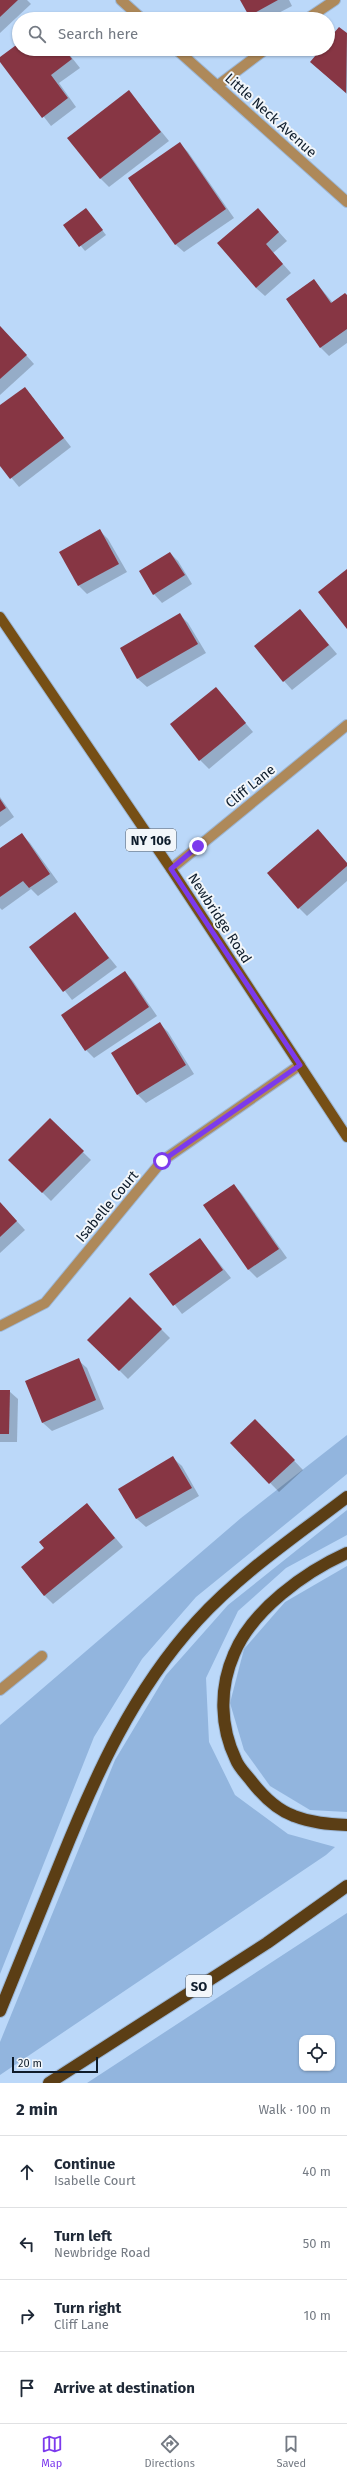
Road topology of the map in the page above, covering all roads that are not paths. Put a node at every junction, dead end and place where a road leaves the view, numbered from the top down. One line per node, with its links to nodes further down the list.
1 (121, 0): 3 (street)
2 (335, 0): 4 (street)
3 (134, 12)
4 (317, 12)
5 (184, 56): 7 (street, Little Neck Avenue)
6 (257, 56): 7 (street)
7 (217, 86): 8 (street, Little Neck Avenue)
8 (347, 202)
9 (0, 617): 11 (main road, Newbridge Road / NY 106)
10 (347, 725): 11 (street, Cliff Lane)
11 (171, 869): 12 (main road, Newbridge Road / NY 106)
12 (300, 1065): 13 (main road, Newbridge Road / NY 106); 14 (street, Isabelle Court)
13 (347, 1137)
14 (0, 1326)
15 (347, 1497): 21 (highway)
16 (347, 1553): 19 (highway)
17 (42, 1656): 18 (street)
18 (0, 1690)
19 (347, 1825)
20 (347, 1886): 22 (highway, SO)
21 (0, 2011)
22 (49, 2083)

